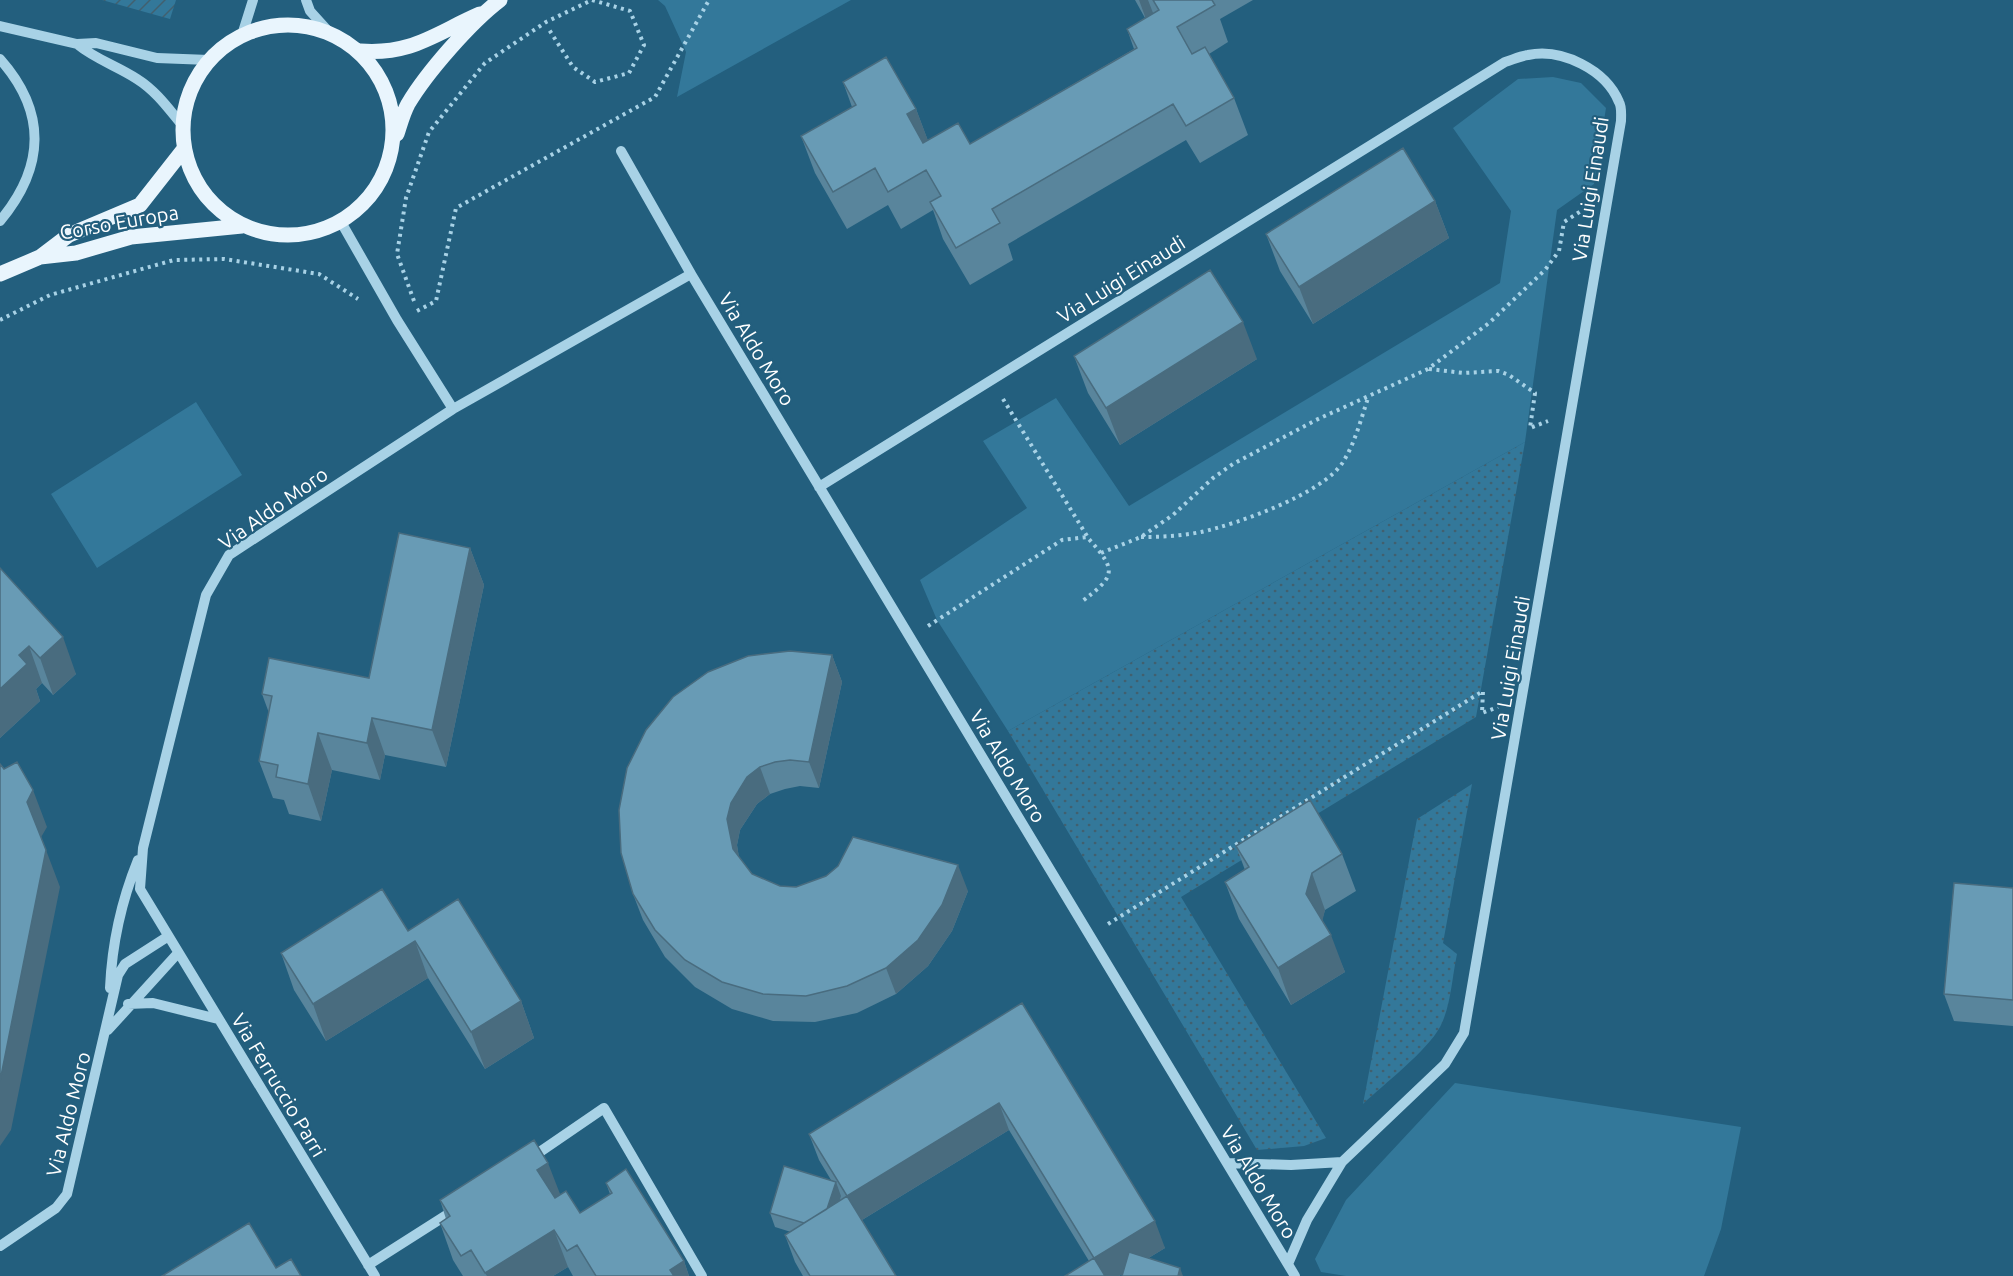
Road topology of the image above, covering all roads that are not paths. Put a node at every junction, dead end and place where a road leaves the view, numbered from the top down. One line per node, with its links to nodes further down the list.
1 (253, 0): 7 (street)
2 (306, 0): 6 (street)
3 (500, 0): 4 (main road)
4 (485, 12): 9 (main road); 13 (main road)
5 (0, 26): 8 (street)
6 (329, 32): 7 (main road); 9 (main road)
7 (242, 34): 11 (main road)
8 (77, 44): 11 (street); 12 (street)
9 (360, 51): 13 (main road)
10 (0, 59): 16 (street)
11 (209, 60): 12 (main road)
12 (182, 125): 14 (main road)
13 (394, 143): 17 (main road)
14 (184, 149): 18 (main road); 19 (main road, Corso Europa)
15 (621, 150): 21 (street, Via Aldo Moro)
16 (0, 221)
17 (341, 222): 18 (main road); 22 (street)
18 (242, 226): 19 (main road, Corso Europa)
19 (40, 257): 20 (main road, Corso Europa)
20 (0, 274)
21 (691, 274): 22 (street, Via Aldo Moro); 23 (street, Via Aldo Moro)
22 (453, 409): 24 (street, Via Aldo Moro)
23 (819, 487): 31 (street, Via Luigi Einaudi); 32 (street, Via Aldo Moro)
24 (143, 848): 25 (street, Via Aldo Moro); 30 (street, Via Aldo Moro)
25 (153, 913): 26 (street, Via Ferruccio Parri)
26 (168, 937): 27 (street, Via Ferruccio Parri); 30 (street, Via Aldo Moro)
27 (178, 953): 28 (street, Via Aldo Moro); 29 (street, Via Ferruccio Parri)
28 (128, 1004): 29 (street); 30 (street, Via Aldo Moro)
29 (218, 1019): 37 (street, Via Ferruccio Parri)
30 (107, 1030): 35 (street, Via Aldo Moro)
31 (1342, 1162): 32 (street); 36 (street, Via Luigi Einaudi)
32 (1227, 1163): 36 (street, Via Aldo Moro)
33 (518, 1167): 39 (street)
34 (471, 1199): 37 (street)
35 (0, 1246)
36 (1288, 1264): 40 (street, Via Aldo Moro)
37 (368, 1265): 38 (street, Via Ferruccio Parri)
38 (375, 1276)
39 (702, 1276)
40 (1295, 1276)

